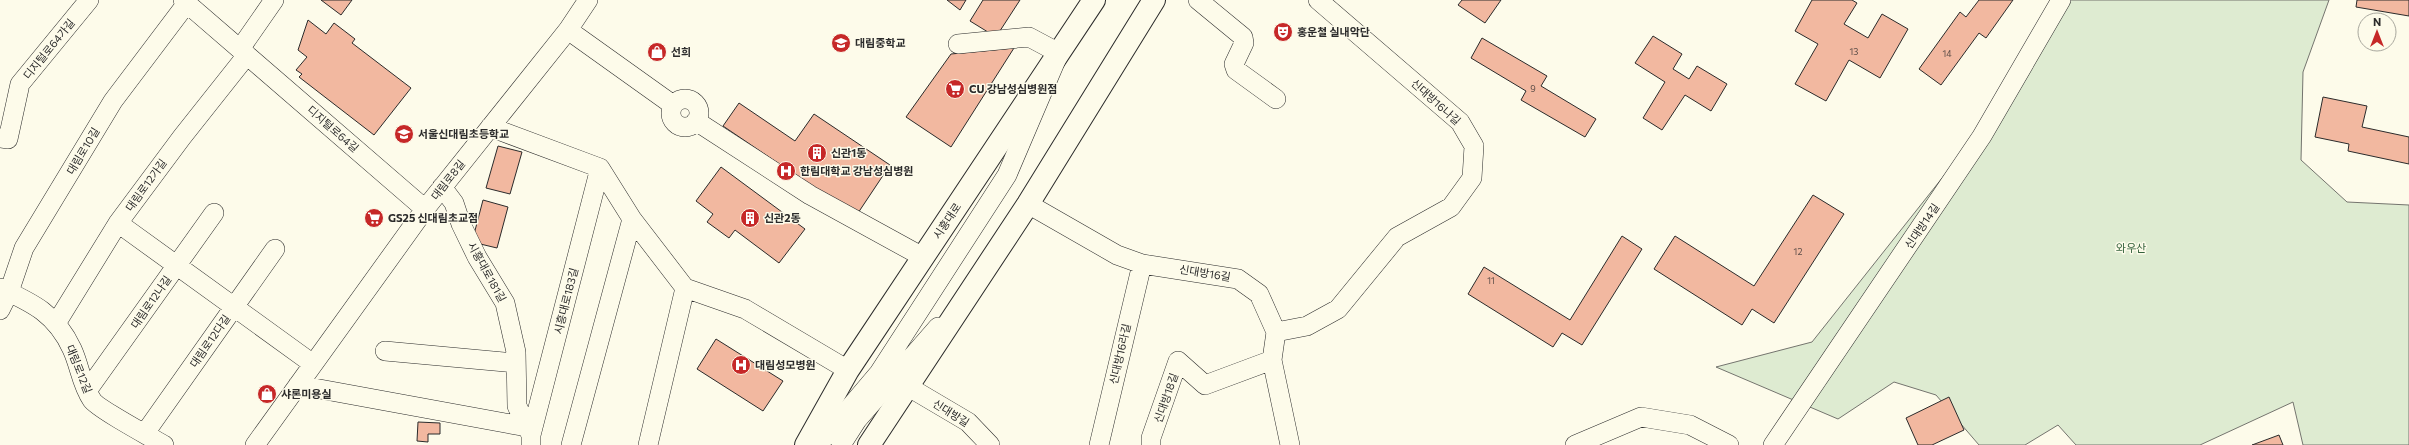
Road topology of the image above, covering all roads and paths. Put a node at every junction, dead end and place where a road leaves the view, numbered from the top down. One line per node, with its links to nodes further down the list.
1 (89, 0): 16 (street, 디지털로64가길)
2 (274, 0): 12 (street)
3 (588, 0): 10 (street, 대림로8길)
4 (1094, 0): 13 (main road, 시흥대로)
5 (1154, 0): 19 (main road)
6 (1198, 0): 14 (street)
7 (1318, 0): 34 (street, 신대방16나길)
8 (2061, 0): 59 (street, 신대방14길)
9 (185, 2): 12 (street, 디지털로64길); 30 (street, 대림로10길)
10 (568, 30): 15 (street, 대림로8길); 25 (street)
11 (958, 44): 13 (street)
12 (244, 52): 20 (street, 디지털로64길); 23 (street, 대림로12가길)
13 (1059, 53): 25 (main road, 시흥대로); 50 (street)
14 (1276, 99)
15 (490, 127): 17 (street); 18 (street, 대림로8길)
16 (0, 138)
17 (600, 168): 22 (street); 44 (street, 시흥대로183길)
18 (442, 187): 20 (street, 대림로8길); 37 (street, 시흥대로181길)
19 (1028, 204): 26 (street, 신대방16길); 28 (main road)
20 (426, 209): 38 (street, 대림로8길)
21 (214, 213): 27 (street, 대림로12나길)
22 (632, 219): 29 (street); 47 (street)
23 (118, 223): 27 (street); 33 (street, 대림로12가길)
24 (275, 249): 31 (street, 대림로12다길)
25 (923, 257): 39 (main road, 시흥대로)
26 (1142, 264): 34 (street, 신대방16길); 54 (street, 신대방16라길)
27 (177, 265): 31 (street); 42 (street, 대림로12나길)
28 (976, 282): 41 (main road); 51 (street)
29 (685, 288): 39 (street); 48 (street)
30 (5, 290): 32 (street, 대림로10길); 33 (street, 대림로12길)
31 (234, 307): 38 (street); 43 (street, 대림로12다길)
32 (0, 310)
33 (57, 322): 42 (street, 대림로12길)
34 (1276, 332): 36 (street)
35 (385, 351): 37 (street)
36 (1272, 360): 55 (street, 신대방18길); 56 (street)
37 (516, 362): 44 (street, 시흥대로181길)
38 (313, 364): 40 (street, 대림로8길)
39 (848, 370): 49 (main road, 시흥대로)
40 (298, 385): 44 (street); 46 (street, 대림로8길)
41 (908, 386): 52 (main road); 53 (street, 신대방길)
42 (87, 391): 43 (street, 대림로12길)
43 (145, 433): 45 (street, 대림로12길)
44 (530, 436)
45 (164, 445)
46 (255, 445)
47 (571, 445)
48 (648, 445)
49 (806, 445)
50 (818, 445)
51 (841, 445)
52 (869, 445)
53 (990, 445)
54 (1099, 445)
55 (1151, 445)
56 (1290, 445)
57 (1575, 445): 58 (street)
58 (1729, 445)
59 (1773, 445)

